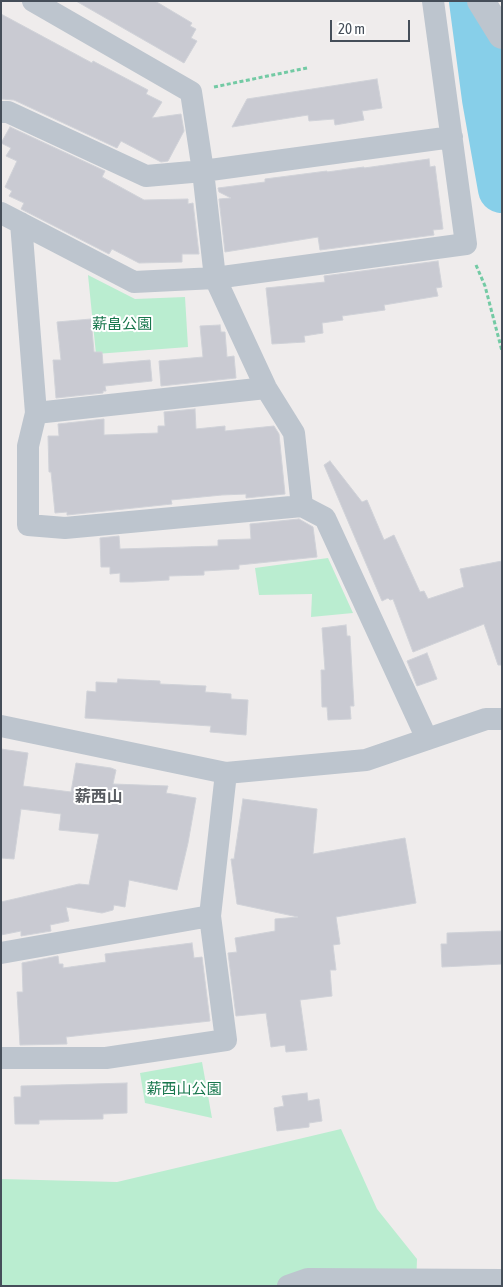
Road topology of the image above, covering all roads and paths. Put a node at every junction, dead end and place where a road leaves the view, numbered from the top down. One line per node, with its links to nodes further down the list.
1 (33, 1): 6 (street)
2 (433, 1): 8 (street)
3 (481, 1): 4 (street)
4 (502, 36)
5 (307, 68): 6 (path)
6 (191, 92): 9 (street)
7 (1, 112): 9 (street)
8 (452, 137): 9 (street); 11 (street)
9 (203, 172): 12 (street)
10 (11, 218): 12 (street); 15 (street)
11 (466, 244): 12 (street); 13 (path)
12 (215, 278): 14 (street)
13 (502, 351)
14 (266, 388): 15 (street); 16 (street)
15 (36, 413): 16 (street)
16 (302, 506): 19 (street)
17 (502, 719): 19 (street)
18 (1, 726): 20 (street)
19 (426, 739): 20 (street)
20 (226, 773): 21 (street)
21 (210, 916): 22 (street); 23 (street)
22 (1, 953)
23 (1, 1058)
24 (502, 1280): 25 (street)
25 (288, 1286)

